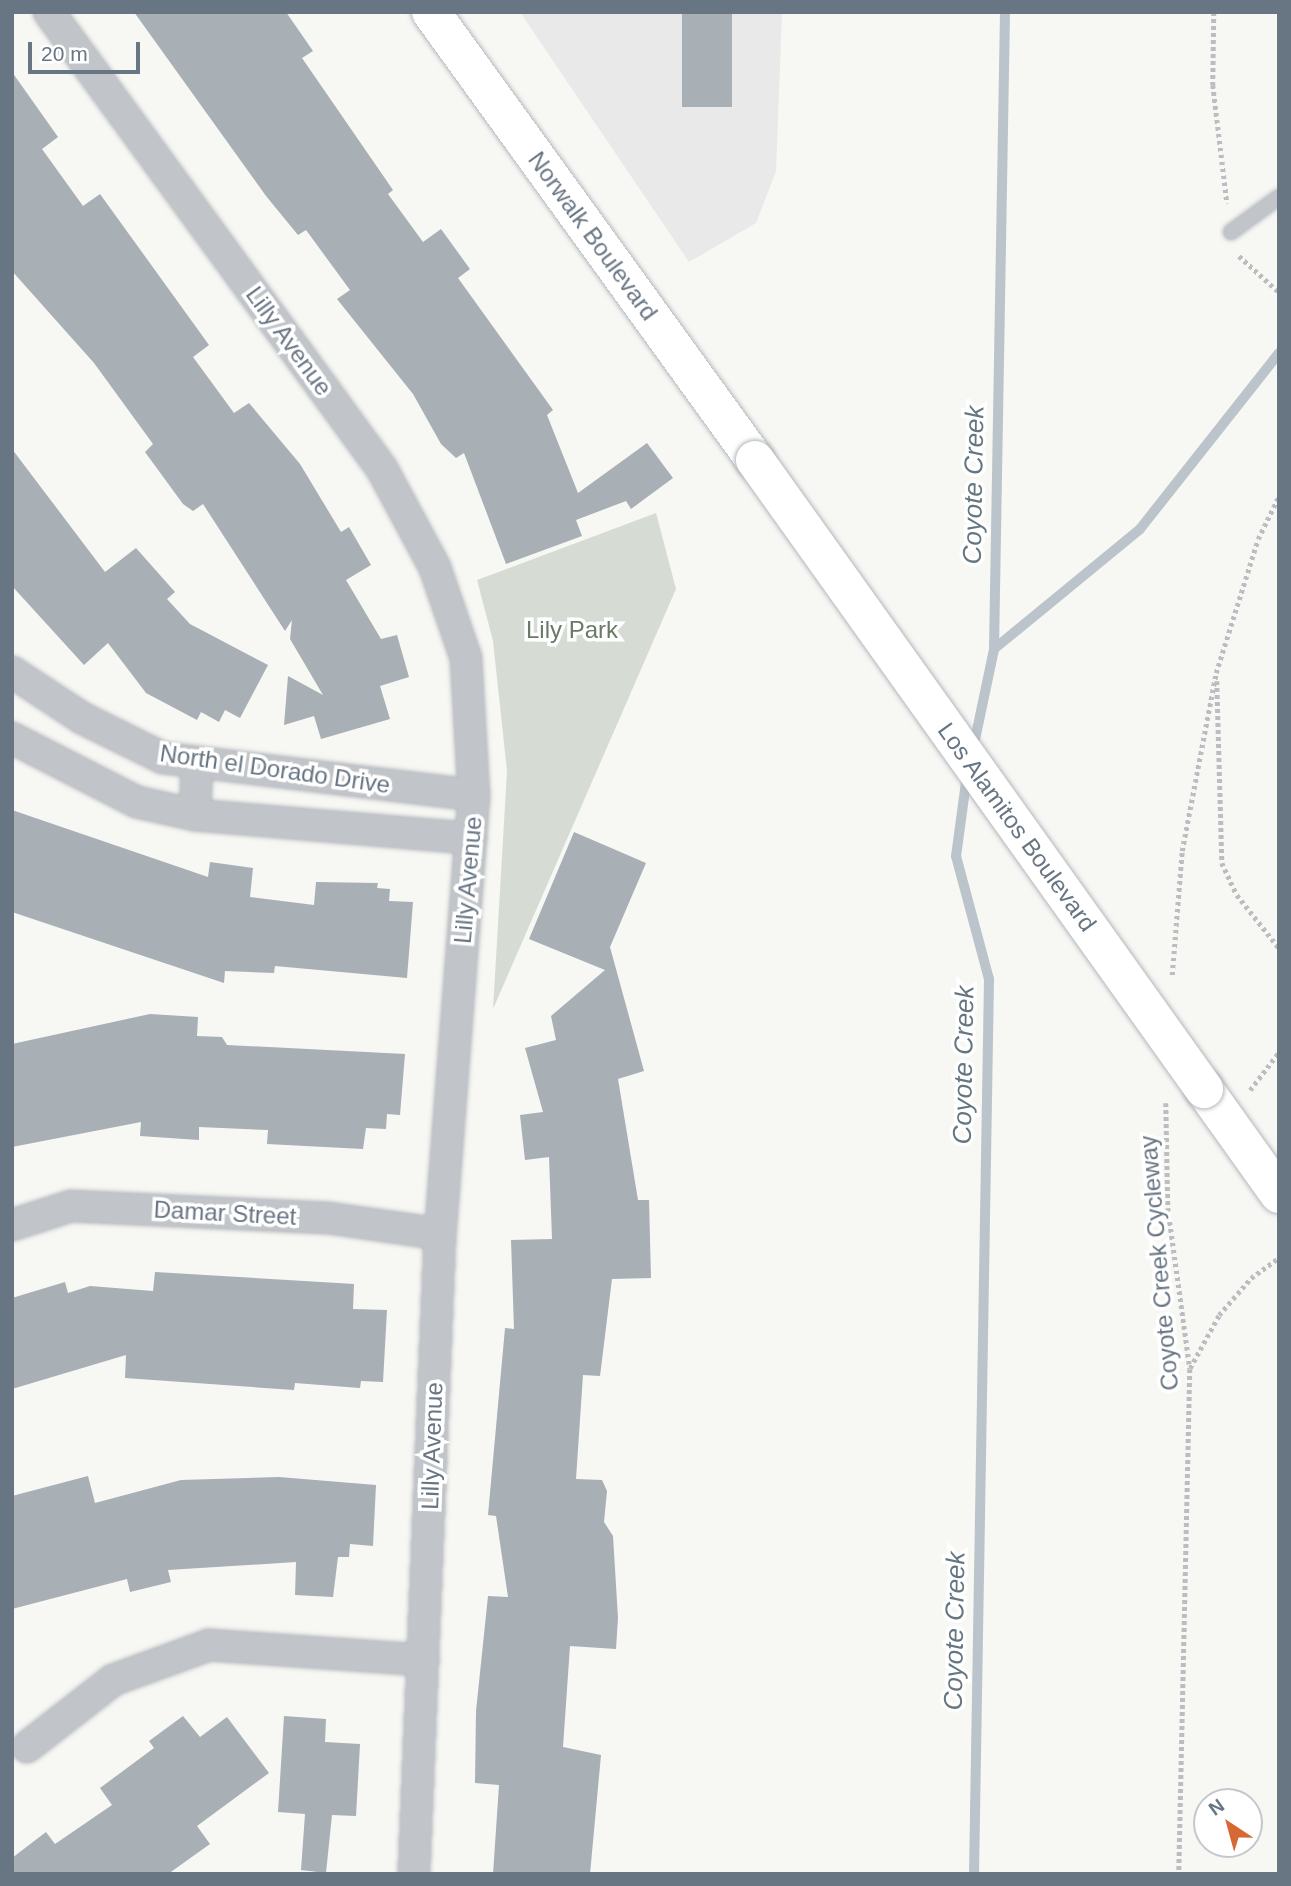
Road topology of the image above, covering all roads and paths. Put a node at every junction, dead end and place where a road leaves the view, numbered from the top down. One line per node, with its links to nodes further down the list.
1 (49, 12): 13 (street, Lilly Avenue)
2 (432, 12): 7 (main road, Norwalk Boulevard)
3 (1214, 12): 5 (path)
4 (1279, 197): 5 (lane)
5 (1231, 232): 6 (path)
6 (1279, 292)
7 (755, 460): 20 (main road, Los Alamitos Boulevard, bridge)
8 (1279, 496): 10 (path)
9 (12, 672): 12 (street, North el Dorado Drive)
10 (1216, 673): 16 (path); 17 (path)
11 (12, 738): 14 (street, North el Dorado Drive)
12 (197, 762): 13 (street, North el Dorado Drive); 14 (street)
13 (474, 795): 15 (street, Lilly Avenue)
14 (195, 815): 15 (street, North el Dorado Drive)
15 (471, 838): 23 (street, Lilly Avenue)
16 (1279, 948)
17 (1172, 981)
18 (1279, 1052): 20 (path)
19 (1166, 1087): 25 (path, Coyote Creek Cycleway)
20 (1213, 1101): 21 (main road, Los Alamitos Boulevard)
21 (1279, 1194)
22 (12, 1225): 23 (street, Damar Street)
23 (440, 1234): 26 (street, Lilly Avenue)
24 (1279, 1258): 25 (path)
25 (1189, 1369): 29 (path, Coyote Creek Cycleway)
26 (423, 1660): 27 (street); 28 (street, Lilly Avenue)
27 (27, 1747)
28 (414, 1874)
29 (1179, 1874)

